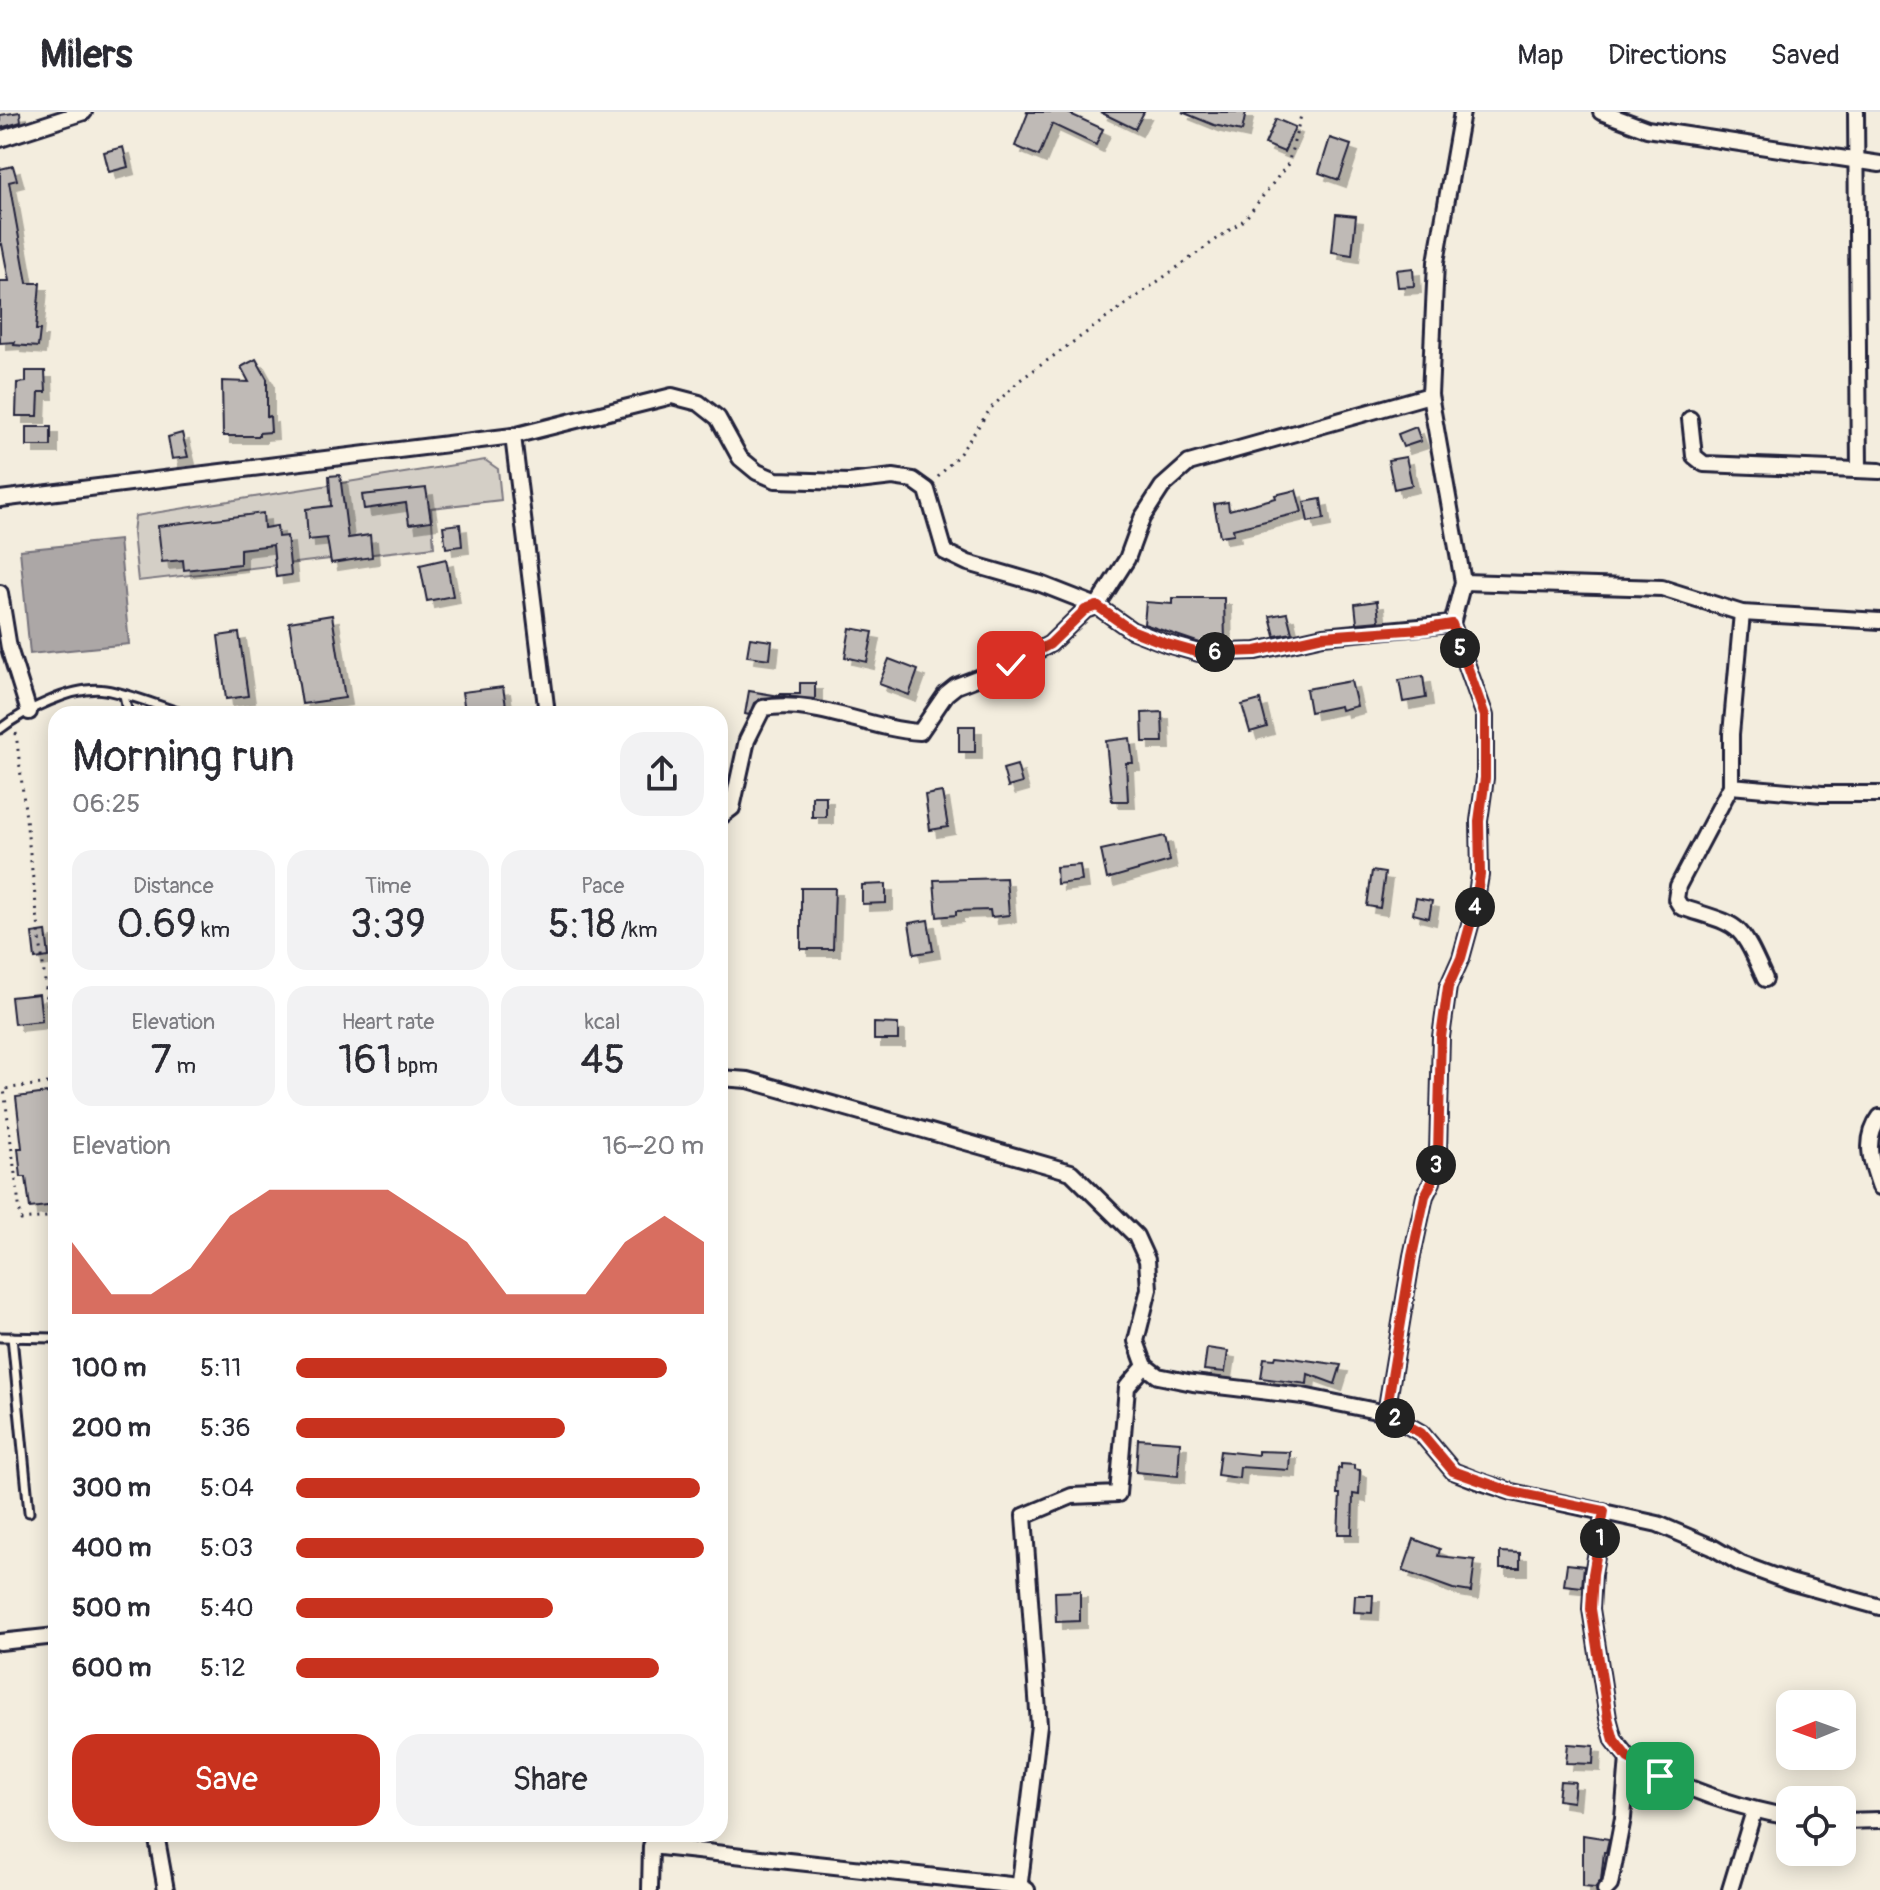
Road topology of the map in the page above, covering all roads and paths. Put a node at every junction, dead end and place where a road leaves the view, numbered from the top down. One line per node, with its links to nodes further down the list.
1 (84, 112): 6 (street)
2 (1302, 112): 14 (path)
3 (1462, 112): 9 (street)
4 (1601, 112): 7 (street)
5 (1856, 112): 7 (street)
6 (0, 139)
7 (1856, 161): 8 (street); 12 (street)
8 (1880, 164)
9 (1430, 395): 16 (street); 18 (street)
10 (1690, 419): 12 (street)
11 (513, 436): 14 (street); 15 (street); 25 (street)
12 (1859, 470): 13 (street)
13 (1880, 471)
14 (927, 490): 18 (street)
15 (0, 499)
16 (1463, 582): 19 (street); 21 (street)
17 (0, 593): 26 (street)
18 (1097, 606): 21 (street); 30 (street)
19 (1742, 613): 20 (street); 28 (street)
20 (1880, 621)
21 (1452, 624): 42 (street)
22 (124, 695): 23 (lane); 24 (lane); 26 (lane)
23 (126, 706)
24 (159, 706)
25 (546, 706)
26 (22, 715): 27 (lane); 32 (path)
27 (0, 729)
28 (1731, 786): 29 (street); 31 (street)
29 (1880, 794)
30 (728, 811)
31 (1765, 979)
32 (48, 991)
33 (728, 1079): 41 (street)
34 (48, 1083): 37 (path)
35 (1880, 1117): 36 (street)
36 (1880, 1187)
37 (48, 1217)
38 (0, 1337): 39 (lane)
39 (12, 1337): 40 (lane); 44 (lane)
40 (48, 1338)
41 (1145, 1366): 42 (street); 56 (street)
42 (1386, 1413): 43 (street)
43 (1604, 1511): 45 (street); 48 (street)
44 (29, 1512)
45 (1879, 1605)
46 (48, 1637): 47 (street)
47 (0, 1642)
48 (1628, 1758): 49 (street); 59 (street)
49 (1754, 1811): 50 (street); 60 (street)
50 (1776, 1815)
51 (1880, 1820): 52 (street)
52 (1856, 1821)
53 (157, 1842): 57 (street)
54 (651, 1842): 58 (street)
55 (666, 1842): 56 (street)
56 (1022, 1889)
57 (166, 1890)
58 (650, 1890)
59 (1605, 1890)
60 (1730, 1890)

